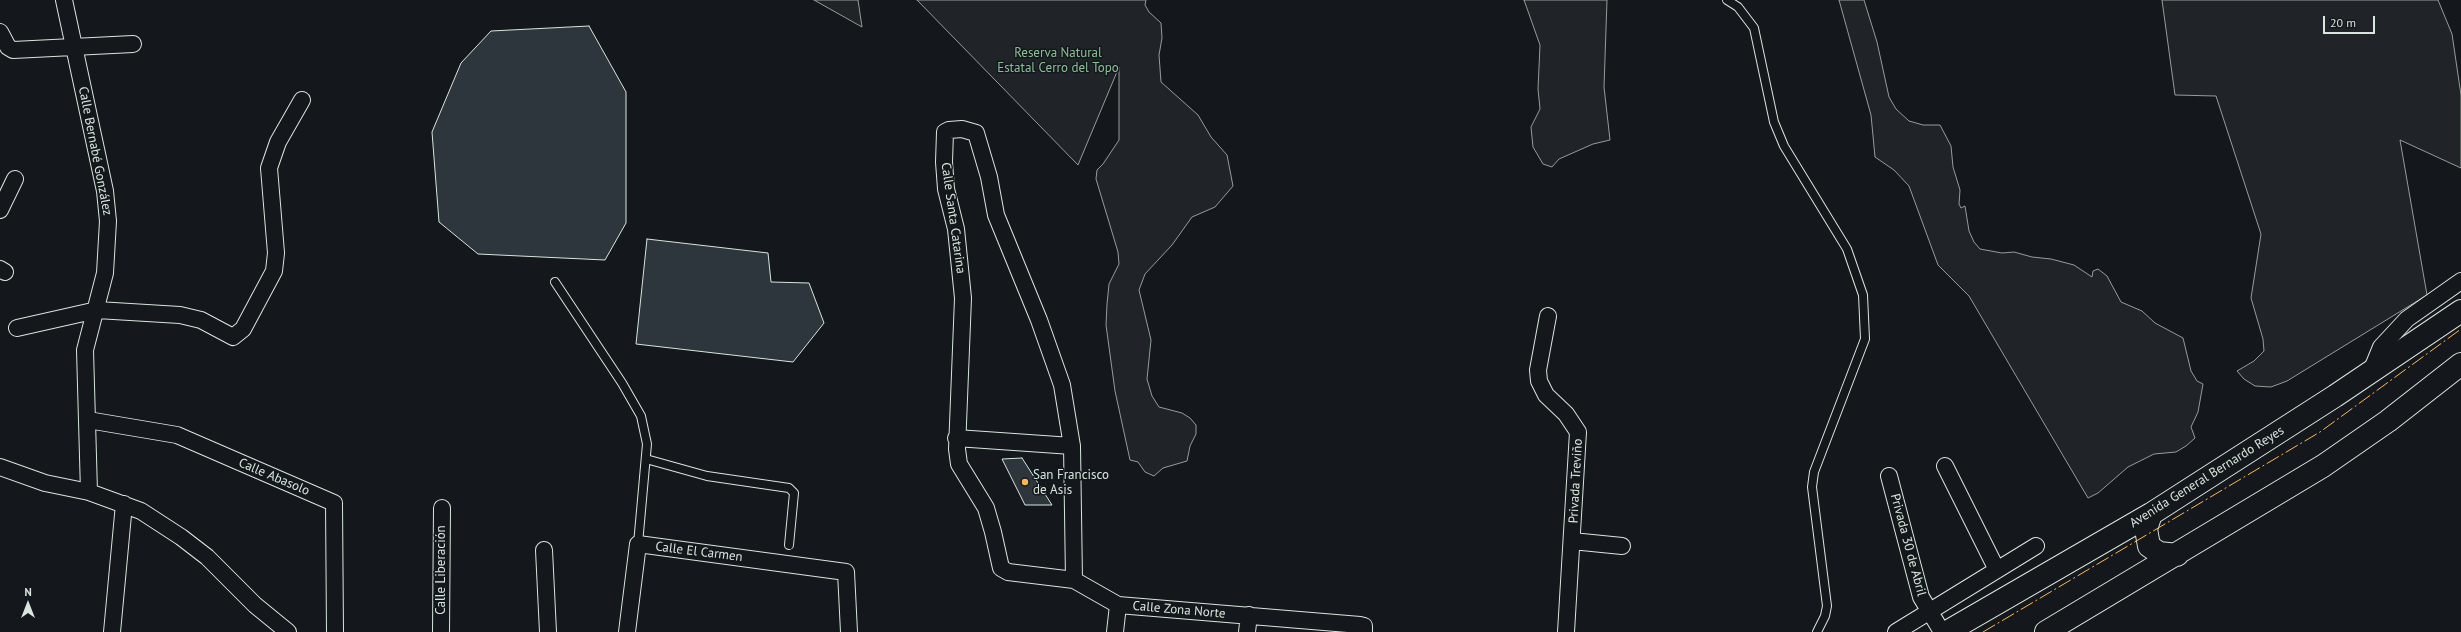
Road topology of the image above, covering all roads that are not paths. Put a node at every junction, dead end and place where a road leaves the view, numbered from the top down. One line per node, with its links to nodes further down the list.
1 (64, 0): 5 (street, Calle Bernabé González)
2 (1727, 0): 53 (lane)
3 (0, 32): 5 (street)
4 (133, 44): 5 (street)
5 (75, 47): 11 (street, Calle Bernabé González)
6 (302, 100): 11 (street)
7 (15, 179): 8 (street)
8 (1, 207)
9 (2461, 281): 16 (street)
10 (555, 282): 20 (lane)
11 (97, 310): 14 (street); 17 (street, Calle Bernabé González)
12 (2461, 311): 16 (main road, Avenida General Bernardo Reyes)
13 (1548, 316): 28 (street, Privada Treviño)
14 (17, 328)
15 (2461, 364): 34 (main road)
16 (2372, 369): 27 (main road, Avenida General Bernardo Reyes)
17 (88, 420): 24 (street, Calle Bernabé González); 45 (street, Calle Abasolo)
18 (956, 438): 19 (street); 19 (street, Calle Santa Catarina); 35 (street, Calle Santa Catarina)
19 (1072, 446): 37 (street)
20 (646, 459): 29 (lane); 30 (lane)
21 (1945, 466): 36 (street)
22 (0, 467): 24 (street)
23 (1889, 476): 39 (street, Privada 30 de Abril)
24 (89, 492): 25 (street)
25 (124, 504): 43 (street); 44 (street)
26 (442, 508): 46 (street, Calle Liberación)
27 (2150, 514): 34 (main road); 56 (main road, Avenida General Bernardo Reyes)
28 (1572, 541): 31 (street); 52 (street, Privada Treviño)
29 (638, 544): 48 (street, Calle El Carmen); 49 (street, Calle El Carmen)
30 (789, 545)
31 (1622, 546)
32 (2036, 546): 36 (street)
33 (544, 550): 47 (street)
34 (2176, 555): 42 (main road)
35 (1001, 568): 37 (street, Calle Zona Norte)
36 (1997, 570): 39 (street)
37 (1074, 580): 38 (street, Calle Zona Norte)
38 (1118, 605): 40 (street, Calle Zona Norte); 50 (street)
39 (1928, 612): 54 (street); 55 (street, Privada 30 de Abril)
40 (1249, 615): 41 (street, Calle Zona Norte); 51 (street)
41 (1364, 629)
42 (2048, 631)
43 (112, 632)
44 (288, 632)
45 (334, 632)
46 (441, 632)
47 (548, 632)
48 (627, 632)
49 (849, 632)
50 (1115, 632)
51 (1247, 632)
52 (1566, 632)
53 (1817, 632)
54 (1896, 632)
55 (1942, 632)
56 (1947, 632)

